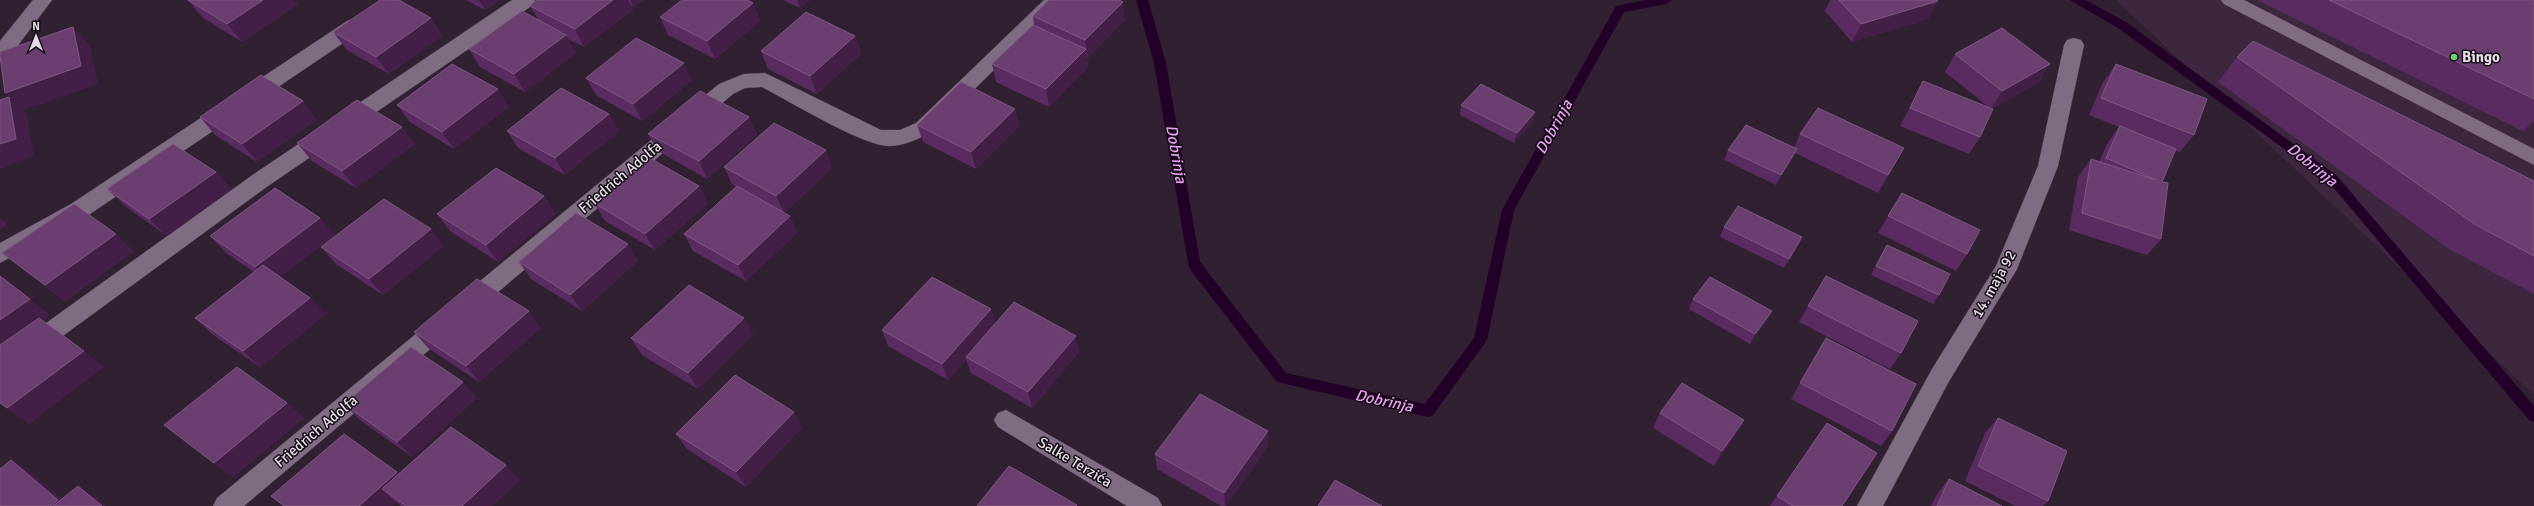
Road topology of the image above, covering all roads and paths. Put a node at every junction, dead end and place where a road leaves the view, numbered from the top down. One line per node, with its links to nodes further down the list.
1 (43, 0): 7 (street)
2 (526, 0): 10 (street)
3 (1056, 0): 13 (street, Friedrich Adolfa)
4 (2230, 0): 8 (lane)
5 (354, 26): 9 (street)
6 (2074, 45): 14 (street, 14. maja 92)
7 (0, 55)
8 (2534, 158)
9 (0, 254)
10 (0, 369)
11 (1006, 420): 12 (street, Salke Terzića)
12 (1146, 505)
13 (226, 506)
14 (1870, 506)

